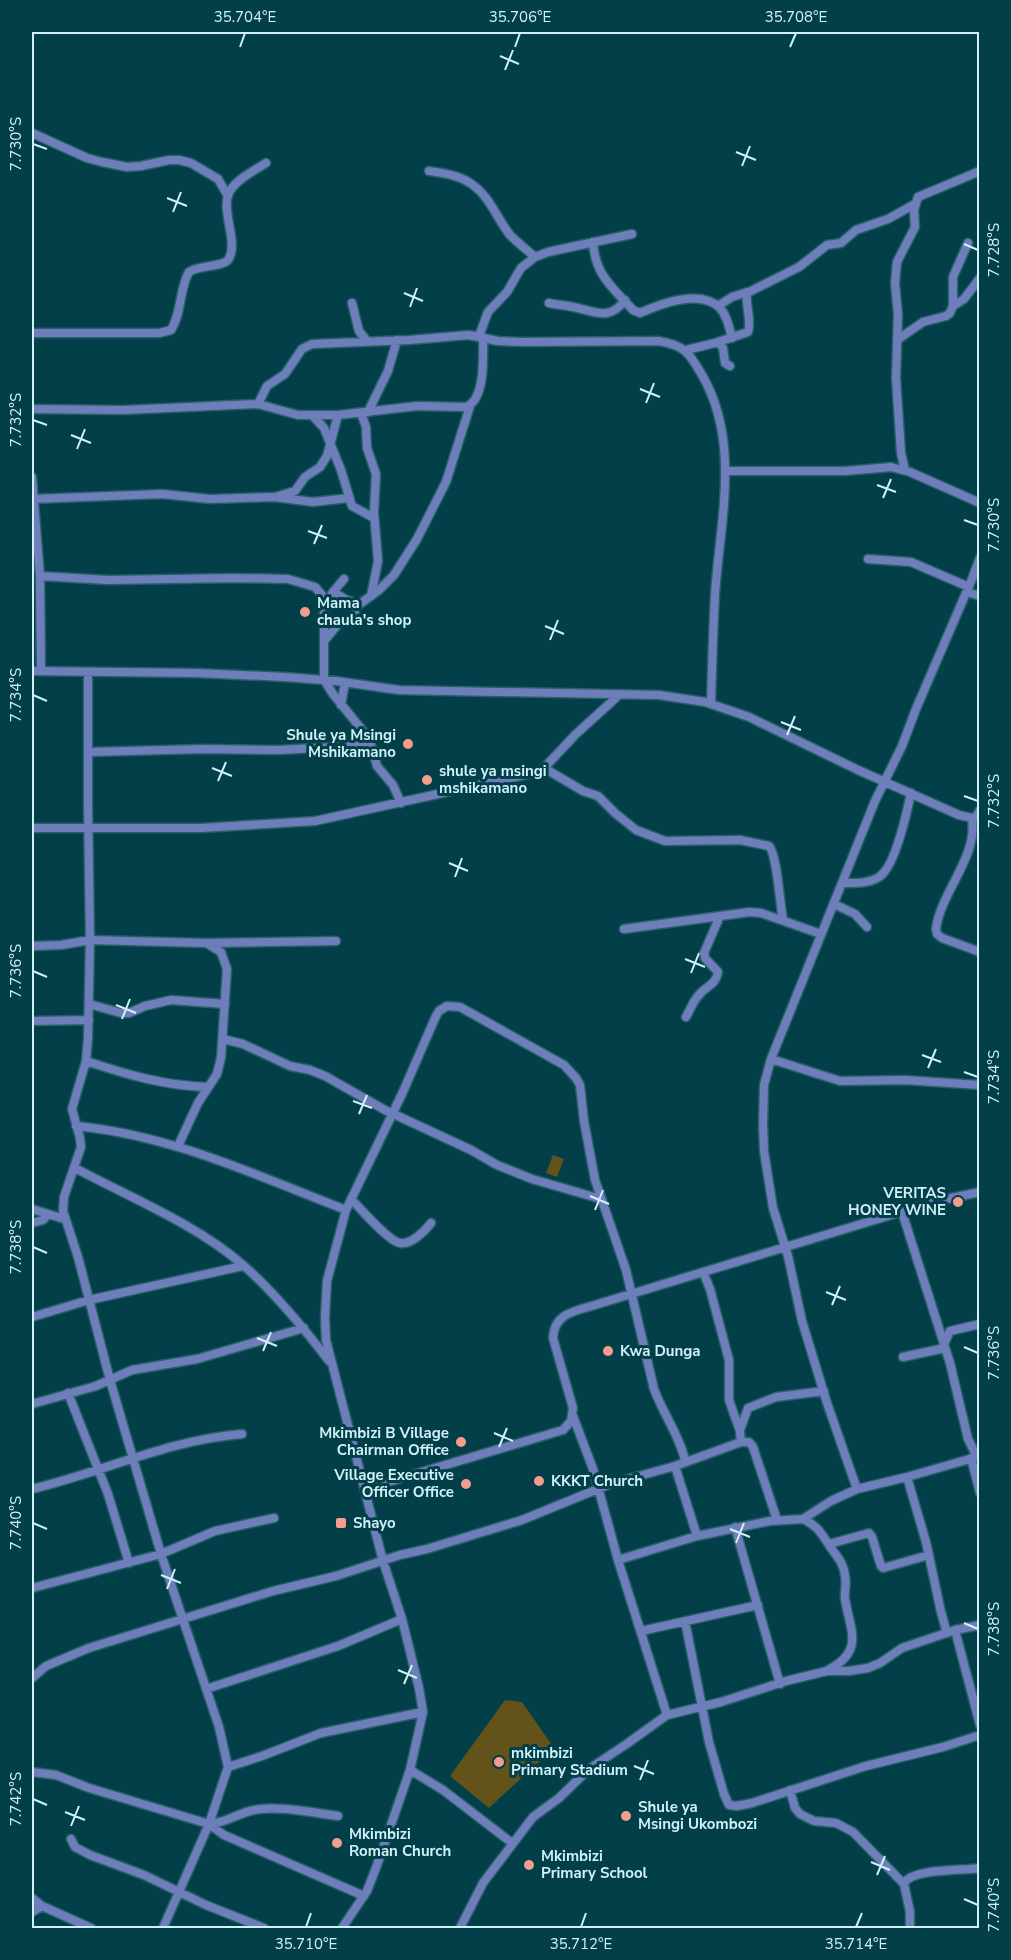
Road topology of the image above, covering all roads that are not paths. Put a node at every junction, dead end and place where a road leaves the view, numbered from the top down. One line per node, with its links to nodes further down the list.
1 (32, 133): 5 (street)
2 (266, 163): 5 (street)
3 (429, 171): 10 (street)
4 (980, 171): 6 (street)
5 (228, 196): 18 (street)
6 (915, 204): 12 (street); 22 (street)
7 (632, 234): 8 (street)
8 (593, 242): 10 (street); 13 (street)
9 (968, 243): 17 (street)
10 (535, 257): 19 (street)
11 (980, 278): 17 (street)
12 (747, 292): 16 (street); 20 (street)
13 (624, 300): 15 (street); 16 (street)
14 (352, 303): 23 (street)
15 (549, 303)
16 (718, 306): 20 (street)
17 (953, 306): 22 (street)
18 (32, 333)
19 (481, 337): 21 (street); 25 (street); 28 (street)
20 (732, 338): 24 (street)
21 (397, 340): 23 (street); 30 (street)
22 (897, 340): 34 (street)
23 (367, 341): 27 (street)
24 (718, 342): 25 (street); 26 (street)
25 (686, 350): 35 (street)
26 (730, 366)
27 (258, 404): 29 (street); 31 (street)
28 (470, 406): 30 (street); 48 (street)
29 (32, 410)
30 (365, 412): 32 (street); 41 (street)
31 (312, 415): 32 (street); 33 (street)
32 (338, 415): 33 (street)
33 (330, 447): 37 (street); 38 (street)
34 (905, 470): 35 (street); 40 (street)
35 (726, 471): 58 (street)
36 (32, 477): 39 (street)
37 (274, 497): 38 (street); 39 (street)
38 (350, 498): 41 (street)
39 (33, 499): 44 (street)
40 (980, 503)
41 (374, 518): 48 (street)
42 (980, 558): 46 (street)
43 (868, 559): 46 (street)
44 (40, 576): 51 (street); 53 (street)
45 (344, 579): 47 (street)
46 (968, 590): 49 (street); 63 (street)
47 (333, 592): 50 (street); 51 (street)
48 (371, 596): 50 (street)
49 (980, 596)
50 (359, 604): 52 (street)
51 (324, 607): 52 (street)
52 (324, 640): 55 (street)
53 (36, 671): 54 (street)
54 (88, 673): 55 (street); 61 (street)
55 (324, 680): 56 (street); 59 (street)
56 (345, 682): 57 (street); 59 (street)
57 (619, 695): 58 (street); 62 (street)
58 (711, 704): 63 (street)
59 (341, 705): 60 (street)
60 (371, 745): 61 (street); 65 (street)
61 (89, 752): 68 (street)
62 (544, 768): 65 (street); 73 (street)
63 (884, 781): 64 (street); 70 (street)
64 (911, 793): 66 (street); 70 (street)
65 (401, 803): 68 (street)
66 (977, 816): 69 (street)
67 (32, 828): 68 (street)
68 (89, 829): 77 (street)
69 (976, 837): 81 (street)
70 (842, 883): 71 (street)
71 (834, 904): 74 (street); 76 (street)
72 (720, 916): 73 (street); 75 (street); 84 (street)
73 (783, 920): 76 (street)
74 (867, 927)
75 (624, 928)
76 (821, 934): 88 (street)
77 (90, 940): 79 (street); 80 (street); 82 (street)
78 (336, 941): 79 (street)
79 (206, 943): 83 (street)
80 (32, 946)
81 (980, 952)
82 (89, 1004): 83 (street); 85 (street)
83 (225, 1004): 87 (street)
84 (686, 1017)
85 (89, 1020): 86 (street); 89 (street)
86 (32, 1021)
87 (223, 1038): 91 (street); 92 (street)
88 (771, 1059): 90 (street); 106 (street)
89 (86, 1061): 91 (street); 93 (street)
90 (980, 1085)
91 (207, 1087): 94 (street)
92 (393, 1113): 97 (street); 98 (street); 98 (street)
93 (76, 1126): 94 (street); 95 (street)
94 (178, 1146): 100 (street)
95 (75, 1168): 103 (street); 107 (street)
96 (980, 1192): 101 (street)
97 (351, 1199): 100 (street); 105 (street)
98 (601, 1199): 109 (street)
99 (32, 1209): 102 (street)
100 (346, 1210): 118 (street)
101 (902, 1212): 106 (street); 113 (street)
102 (48, 1214): 103 (street); 104 (street)
103 (64, 1219): 110 (street)
104 (32, 1223)
105 (431, 1223)
106 (785, 1247): 108 (street); 120 (street)
107 (243, 1266): 110 (street); 114 (street)
108 (702, 1272): 109 (street); 124 (street)
109 (632, 1295): 123 (street); 129 (street)
110 (88, 1300): 111 (street); 119 (street)
111 (32, 1317)
112 (980, 1324): 115 (street)
113 (937, 1326): 115 (street); 116 (street)
114 (303, 1328): 118 (street); 119 (street)
115 (950, 1331): 116 (street)
116 (945, 1346): 117 (street); 128 (street)
117 (903, 1357)
118 (332, 1366): 134 (street)
119 (110, 1380): 121 (street); 127 (street)
120 (824, 1391): 124 (street); 135 (street)
121 (68, 1393): 122 (street); 131 (street)
122 (32, 1404)
123 (573, 1416): 134 (street); 136 (street)
124 (740, 1431): 126 (street)
125 (242, 1434): 127 (street)
126 (741, 1442): 129 (street); 140 (street)
127 (134, 1457): 131 (street); 144 (street)
128 (976, 1457): 132 (street); 137 (street)
129 (685, 1460): 130 (street)
130 (675, 1466): 136 (street); 142 (street)
131 (99, 1470): 133 (street); 148 (street)
132 (907, 1477): 135 (street); 145 (street)
133 (32, 1489)
134 (364, 1489): 147 (street)
135 (857, 1489): 139 (street)
136 (598, 1490): 146 (street); 147 (street)
137 (980, 1493)
138 (274, 1518): 144 (street)
139 (802, 1519): 140 (street); 143 (street)
140 (777, 1520): 141 (street)
141 (735, 1527): 142 (street); 150 (street)
142 (697, 1536): 146 (street)
143 (829, 1544): 145 (street); 157 (street)
144 (161, 1554): 148 (street); 151 (street)
145 (929, 1555): 156 (street)
146 (618, 1560): 155 (street)
147 (383, 1561): 151 (street); 152 (street)
148 (129, 1563): 149 (street)
149 (32, 1588)
150 (758, 1605): 153 (street); 159 (street)
151 (184, 1618): 158 (street); 160 (street)
152 (402, 1619): 160 (street); 162 (street)
153 (685, 1621): 155 (street); 161 (street)
154 (980, 1625): 156 (street)
155 (641, 1631): 163 (street)
156 (951, 1632): 157 (street); 164 (street)
157 (827, 1671): 159 (street)
158 (32, 1678)
159 (780, 1684): 161 (street)
160 (206, 1689): 166 (street)
161 (703, 1707): 163 (street); 169 (street)
162 (423, 1712): 166 (street); 167 (street)
163 (667, 1715): 173 (street)
164 (980, 1725)
165 (980, 1735): 169 (street)
166 (228, 1767): 171 (street)
167 (410, 1770): 173 (street); 177 (street)
168 (32, 1772): 171 (street)
169 (789, 1790): 175 (street)
170 (338, 1816): 171 (street)
171 (209, 1824): 176 (street); 177 (street)
172 (71, 1839): 176 (street)
173 (512, 1843): 185 (street)
174 (980, 1868): 175 (street)
175 (904, 1884): 186 (street)
176 (180, 1891): 182 (street); 183 (street)
177 (364, 1896): 184 (street)
178 (32, 1898): 179 (street)
179 (42, 1906): 180 (street); 181 (street)
180 (32, 1912)
181 (91, 1929)
182 (163, 1929)
183 (264, 1929)
184 (342, 1929)
185 (460, 1929)
186 (910, 1929)

